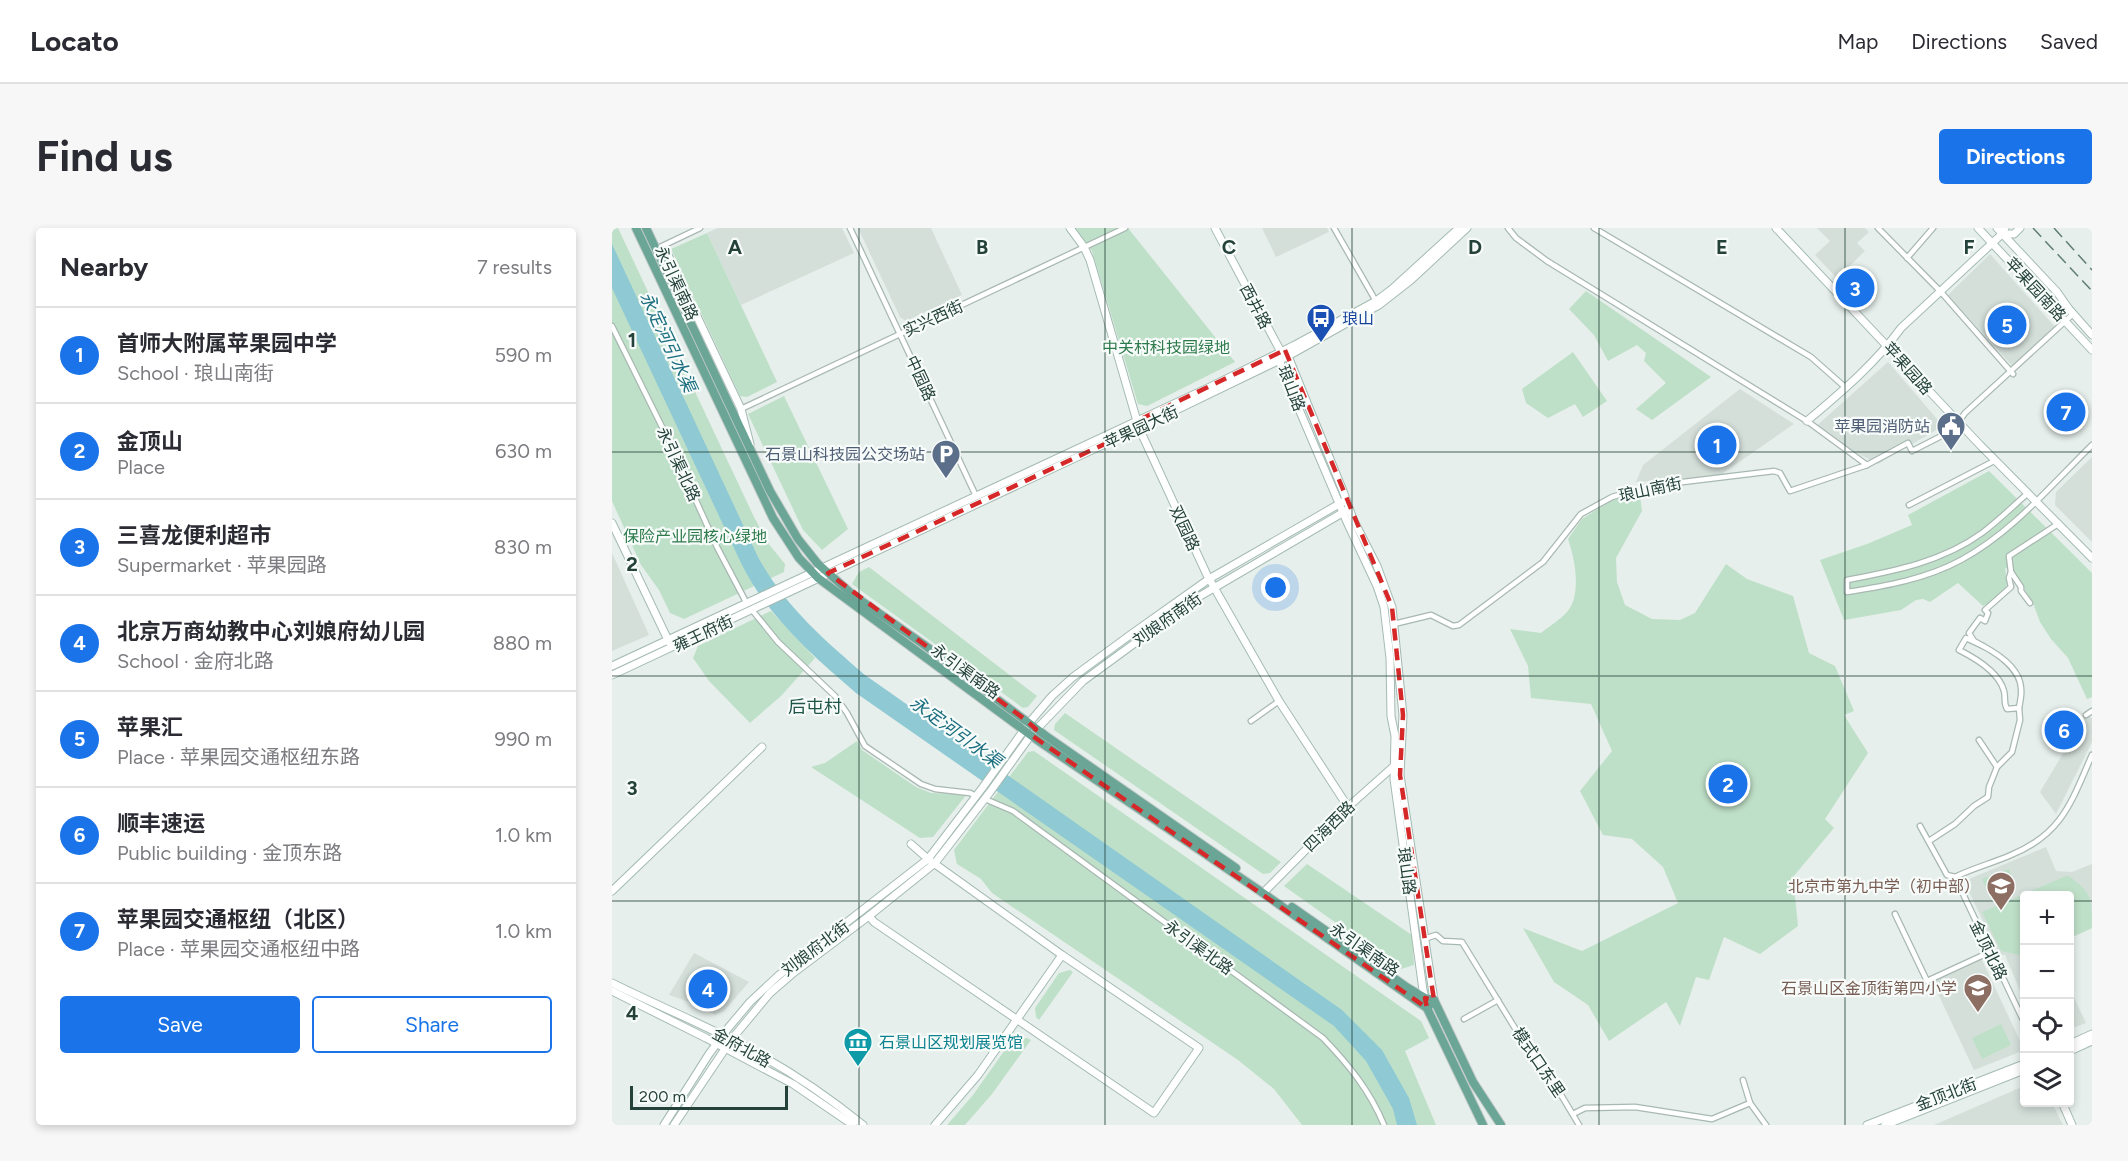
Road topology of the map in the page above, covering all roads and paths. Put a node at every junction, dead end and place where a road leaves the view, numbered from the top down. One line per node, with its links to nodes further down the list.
1 (636, 228): 55 (main road, 永引渠南路)
2 (646, 228): 21 (main road, 永引渠南路)
3 (700, 228): 21 (street)
4 (850, 228): 28 (street, 中园路)
5 (1070, 228): 20 (main road, 双园路)
6 (1125, 228): 20 (street, 实兴西街)
7 (1215, 228): 32 (main road, 西井路)
8 (1334, 228): 24 (street)
9 (1459, 228): 24 (main road, 苹果园大街)
10 (1467, 228): 24 (main road, 苹果园大街)
11 (1508, 228): 36 (street)
12 (1594, 228): 34 (street)
13 (1776, 228): 30 (main road, 苹果园路)
14 (1934, 228): 22 (street)
15 (1978, 228): 19 (main road, 苹果园南路)
16 (2020, 228): 18 (main road)
17 (1881, 229): 22 (street)
18 (2001, 230): 19 (main road); 25 (main road, 苹果园南路)
19 (1992, 243): 23 (main road); 26 (main road, 苹果园南路)
20 (1084, 247): 28 (street, 实兴西街); 37 (main road, 双园路)
21 (656, 249): 35 (main road); 40 (main road, 永引渠南路)
22 (1907, 258): 23 (street)
23 (1941, 292): 30 (main road); 33 (street)
24 (1378, 303): 32 (main road, 苹果园大街)
25 (2073, 314): 26 (street); 29 (main road, 苹果园南路)
26 (2066, 321): 31 (main road, 苹果园南路); 33 (street)
27 (612, 326): 60 (street, 永引渠北路)
28 (900, 334): 35 (street, 实兴西街); 44 (street, 中园路)
29 (2092, 335)
30 (1888, 346): 34 (main road); 38 (main road, 苹果园路)
31 (2092, 350)
32 (1283, 356): 37 (main road, 苹果园大街); 45 (main road, 琅山路)
33 (2012, 373): 38 (street)
34 (1846, 388): 36 (main road)
35 (741, 410): 40 (main road)
36 (1807, 421): 42 (street)
37 (1138, 424): 44 (main road, 苹果园大街); 52 (main road, 苹果园大街); 56 (main road, 双园路)
38 (1960, 424): 41 (main road, 苹果园路); 42 (street, 琅山南街)
39 (2092, 445): 46 (street)
40 (753, 456): 53 (main road, 永引渠南路)
41 (1995, 461): 43 (main road, 苹果园路); 47 (street)
42 (1867, 465): 63 (street, 琅山南街)
43 (2027, 494): 46 (main road, 苹果园路); 46 (street)
44 (976, 496): 52 (main road, 苹果园大街)
45 (1343, 502): 48 (main road, 琅山路); 56 (main road, 刘娘府南街)
46 (2035, 502): 50 (main road, 苹果园路)
47 (1909, 505)
48 (1346, 510): 58 (main road, 刘娘府南街); 63 (main road, 琅山路)
49 (612, 523): 64 (main road)
50 (2058, 524): 51 (main road, 苹果园路); 54 (street)
51 (2092, 558)
52 (845, 561): 53 (main road, 苹果园大街)
53 (825, 570): 55 (main road, 苹果园大街); 74 (main road, 永引渠南路)
54 (2011, 572): 61 (street); 65 (street)
55 (815, 575): 57 (main road, 苹果园大街); 59 (main road, 苹果园大街); 74 (main road, 永引渠南路)
56 (1209, 579): 58 (main road, 双园路); 74 (main road, 刘娘府南街)
57 (789, 583): 59 (main road); 60 (main road, 雍王府街)
58 (1214, 587): 69 (main road, 双园路); 74 (main road, 刘娘府南街)
59 (793, 590): 62 (main road, 雍王府街)
60 (748, 602): 64 (main road, 雍王府街)
61 (2030, 603)
62 (753, 609): 66 (main road, 雍王府街); 82 (street)
63 (1391, 624): 79 (main road, 琅山路); 93 (main road, 琅山路)
64 (668, 639): 66 (main road); 67 (main road, 雍王府街)
65 (1983, 646): 70 (street); 70 (street)
66 (671, 648): 68 (main road, 雍王府街)
67 (612, 666)
68 (612, 675)
69 (1279, 700): 73 (street); 83 (main road, 双园路)
70 (2019, 708): 80 (street)
71 (2092, 711): 72 (street)
72 (2086, 715)
73 (1251, 721)
74 (1030, 729): 78 (main road); 89 (main road, 永引渠南路); 101 (main road, 永引渠南路)
75 (1979, 740): 80 (street)
76 (762, 747): 90 (main road)
77 (2092, 755): 88 (street)
78 (1008, 760): 81 (main road, 刘娘府北街); 82 (main road, 刘娘府北街)
79 (1394, 766): 83 (main road, 四海西路); 98 (main road, 琅山路)
80 (1997, 767): 85 (street)
81 (987, 795): 87 (main road, 刘娘府北街); 125 (street, 永引渠北路)
82 (976, 796): 87 (main road, 刘娘府北街)
83 (1348, 807): 89 (main road, 四海西路)
84 (1920, 826): 85 (street, 金顶北路)
85 (1929, 841): 88 (street, 金顶北路)
86 (910, 844): 87 (main road)
87 (931, 861): 92 (main road, 刘娘府北街); 95 (main road); 106 (main road, 刘娘府北街)
88 (1955, 877): 94 (street, 金顶北路)
89 (1267, 889): 98 (main road, 永引渠南路)
90 (612, 891)
91 (1895, 914): 94 (street)
92 (869, 916): 103 (main road); 107 (main road, 刘娘府北街)
93 (1424, 939): 99 (main road, 琅山路); 100 (street, 模式口东里)
94 (1990, 952): 102 (street, 金顶北路)
95 (1062, 955): 103 (main road); 103 (main road)
96 (612, 983): 106 (main road, 金府北路)
97 (612, 991): 110 (main road, 金府北路)
98 (1425, 998): 99 (main road, 永引渠南路); 101 (main road, 琅山路)
99 (1434, 1000): 101 (main road); 127 (main road)
100 (1498, 1000): 104 (street); 118 (street, 模式口东里)
101 (1427, 1008): 126 (main road, 永引渠南路)
102 (2020, 1012)
103 (1018, 1018): 124 (main road)
104 (1464, 1019)
105 (2092, 1034): 109 (main road)
106 (723, 1035): 107 (main road, 金府北路); 110 (main road, 刘娘府北街)
107 (731, 1040): 111 (main road, 刘娘府北街); 123 (main road, 金府北路)
108 (2092, 1041): 112 (main road)
109 (2074, 1042)
110 (717, 1043): 111 (main road, 金府北路); 120 (main road, 刘娘府北街)
111 (726, 1048): 121 (main road, 刘娘府北街); 122 (main road, 金府北路)
112 (2074, 1049)
113 (2020, 1066): 130 (main road, 金顶北街)
114 (2020, 1072): 131 (main road, 金顶北街)
115 (1743, 1080): 116 (street)
116 (1750, 1103): 119 (street); 129 (street)
117 (2064, 1107): 132 (main road)
118 (1573, 1114): 119 (street); 128 (street, 模式口东里)
119 (1709, 1122)
120 (664, 1125)
121 (674, 1125)
122 (853, 1125)
123 (863, 1125)
124 (935, 1125)
125 (1384, 1125)
126 (1483, 1125)
127 (1501, 1125)
128 (1579, 1125)
129 (1766, 1125)
130 (1867, 1125)
131 (1884, 1125)
132 (2072, 1125)

